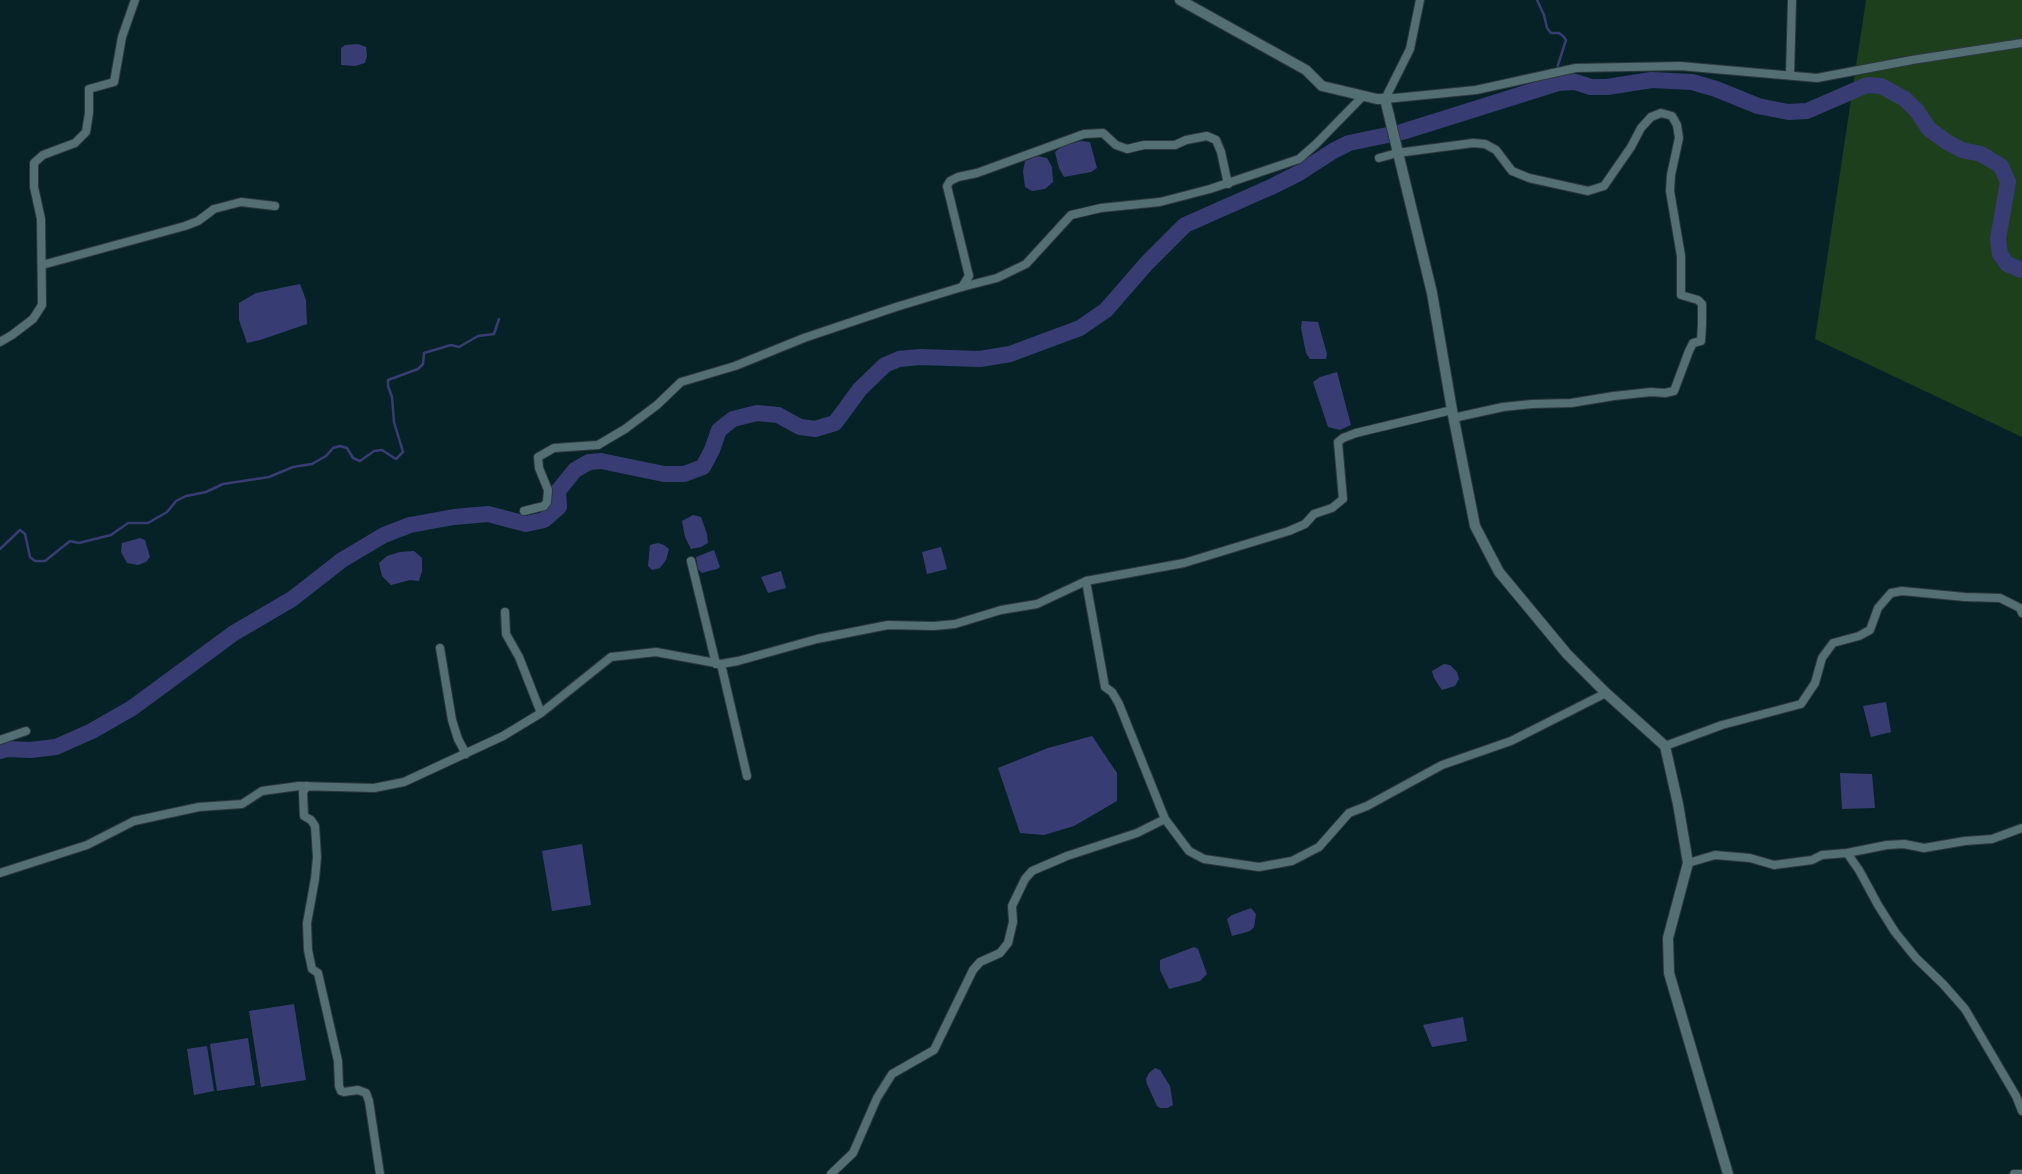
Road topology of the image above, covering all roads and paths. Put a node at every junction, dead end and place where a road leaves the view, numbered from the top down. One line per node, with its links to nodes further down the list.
1 (135, 0): 13 (street)
2 (1180, 0): 7 (street)
3 (1420, 0): 8 (street)
4 (1792, 0): 6 (street)
5 (2022, 43): 6 (street)
6 (1790, 75): 8 (street)
7 (1362, 96): 8 (street); 11 (street)
8 (1385, 99): 9 (street)
9 (1397, 153): 10 (street); 16 (street); 16 (street)
10 (1379, 158)
11 (1228, 184): 14 (street); 14 (street)
12 (275, 206): 13 (street)
13 (42, 265): 15 (street)
14 (962, 287): 17 (street)
15 (0, 342)
16 (1452, 414): 19 (street); 24 (street)
17 (524, 511)
18 (691, 561): 23 (street)
19 (1086, 581): 23 (street); 32 (street)
20 (505, 612): 25 (street)
21 (2022, 613): 28 (street)
22 (440, 648): 29 (street)
23 (719, 664): 25 (street); 30 (street)
24 (1606, 693): 28 (street); 32 (street)
25 (541, 713): 29 (street)
26 (26, 731): 27 (street)
27 (0, 740)
28 (1665, 746): 35 (street)
29 (466, 754): 31 (street)
30 (747, 776)
31 (307, 786): 36 (street); 38 (street)
32 (1165, 819): 39 (street)
33 (2022, 828): 34 (street)
34 (1847, 853): 35 (street); 37 (street)
35 (1688, 863): 40 (street)
36 (0, 873)
37 (2022, 1111)
38 (380, 1174)
39 (831, 1174)
40 (1728, 1174)
41 (2014, 1174): 42 (street)
42 (2021, 1174)

